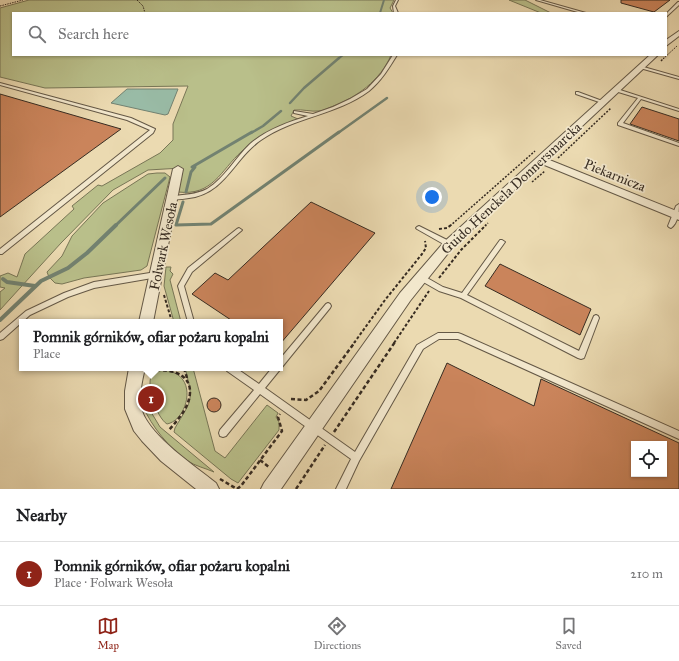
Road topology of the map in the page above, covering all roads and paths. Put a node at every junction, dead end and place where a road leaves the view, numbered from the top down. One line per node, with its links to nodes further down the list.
1 (23, 0): 6 (path)
2 (137, 0): 7 (path)
3 (397, 0): 8 (lane)
4 (537, 0): 9 (lane)
5 (679, 2): 10 (lane)
6 (0, 6)
7 (146, 12)
8 (396, 12)
9 (580, 12)
10 (667, 15)
11 (679, 33): 12 (street)
12 (667, 43)
13 (394, 56): 24 (lane)
14 (653, 56): 15 (street, Guido Henckela Donnersmarcka)
15 (641, 67): 16 (lane); 18 (street, Guido Henckela Donnersmarcka)
16 (679, 78)
17 (0, 84): 37 (lane)
18 (616, 90): 20 (lane); 21 (street, Guido Henckela Donnersmarcka)
19 (577, 93): 21 (lane)
20 (640, 98): 22 (lane); 25 (lane)
21 (603, 102): 26 (street, Guido Henckela Donnersmarcka)
22 (679, 110)
23 (296, 112): 24 (lane)
24 (313, 116): 29 (lane)
25 (679, 145)
26 (543, 165): 28 (path); 30 (street, Piekarnicza); 36 (street, Guido Henckela Donnersmarcka)
27 (178, 169): 29 (street, Folwark Wesoła)
28 (527, 187)
29 (173, 198): 38 (street, Folwark Wesoła)
30 (678, 213): 32 (lane)
31 (490, 222): 40 (path)
32 (672, 226)
33 (419, 228): 36 (lane)
34 (239, 230): 48 (lane)
35 (502, 242): 42 (lane)
36 (449, 244): 39 (street, Guido Henckela Donnersmarcka)
37 (0, 252)
38 (156, 275): 45 (lane); 46 (street, Folwark Wesoła)
39 (420, 277): 40 (lane); 59 (street, Guido Henckela Donnersmarcka)
40 (434, 285): 42 (lane); 63 (path)
41 (164, 294): 47 (path)
42 (463, 296): 44 (lane)
43 (328, 306): 51 (lane)
44 (596, 318)
45 (21, 319)
46 (147, 319)
47 (171, 319)
48 (190, 319)
49 (19, 321): 50 (lane)
50 (0, 337)
51 (283, 361)
52 (143, 371): 66 (street)
53 (174, 371): 57 (path)
54 (185, 371): 57 (path)
55 (234, 371): 58 (lane)
56 (276, 371): 58 (lane)
57 (187, 382): 60 (path)
58 (260, 390): 59 (lane); 61 (lane)
59 (313, 428): 63 (lane); 69 (street, Guido Henckela Donnersmarcka)
60 (169, 430)
61 (223, 434)
62 (679, 436): 64 (lane)
63 (329, 439): 64 (lane); 70 (path)
64 (356, 458): 71 (lane)
65 (260, 460): 68 (path)
66 (210, 489)
67 (223, 489): 68 (path)
68 (237, 489)
69 (270, 489)
70 (296, 489)
71 (341, 489)

